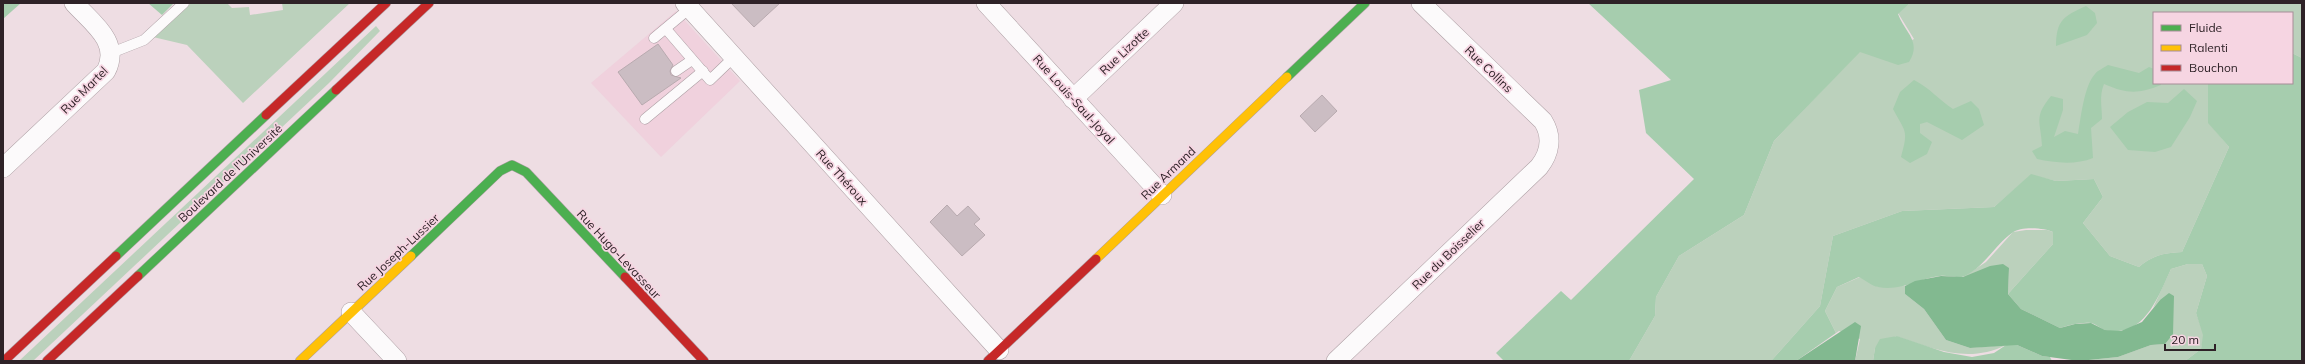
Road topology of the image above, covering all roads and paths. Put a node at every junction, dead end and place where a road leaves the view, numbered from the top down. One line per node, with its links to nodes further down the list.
1 (74, 3): 12 (street, Rue Martel)
2 (184, 3): 12 (lane)
3 (386, 3): 25 (street, Boulevard de l'Université)
4 (429, 3): 26 (street, Boulevard de l'Université)
5 (986, 3): 17 (street, Rue Louis-Saul-Joyal)
6 (1174, 3): 17 (street, Rue Lizotte)
7 (1365, 3): 22 (street, Rue Armand)
8 (1421, 3): 19 (street, Rue Collins)
9 (688, 6): 10 (lane); 13 (street, Rue Théroux)
10 (666, 29): 11 (lane); 14 (lane)
11 (654, 38)
12 (111, 53): 21 (street, Rue Martel)
13 (734, 57): 16 (lane); 24 (street, Rue Théroux)
14 (692, 60): 15 (lane); 16 (lane)
15 (676, 71)
16 (703, 71): 18 (lane)
17 (1073, 99): 22 (street, Rue Louis-Saul-Joyal)
18 (645, 118)
19 (1550, 140): 30 (street, Rue du Boisselier)
20 (515, 166): 23 (street, Rue Joseph-Lussier); 29 (street, Rue Hugo-Levasseur)
21 (3, 168)
22 (1162, 195): 24 (street, Rue Armand)
23 (351, 312): 27 (street, Rue Joseph-Lussier); 28 (street)
24 (993, 356)
25 (4, 361)
26 (47, 361)
27 (300, 361)
28 (397, 361)
29 (704, 361)
30 (1336, 361)

